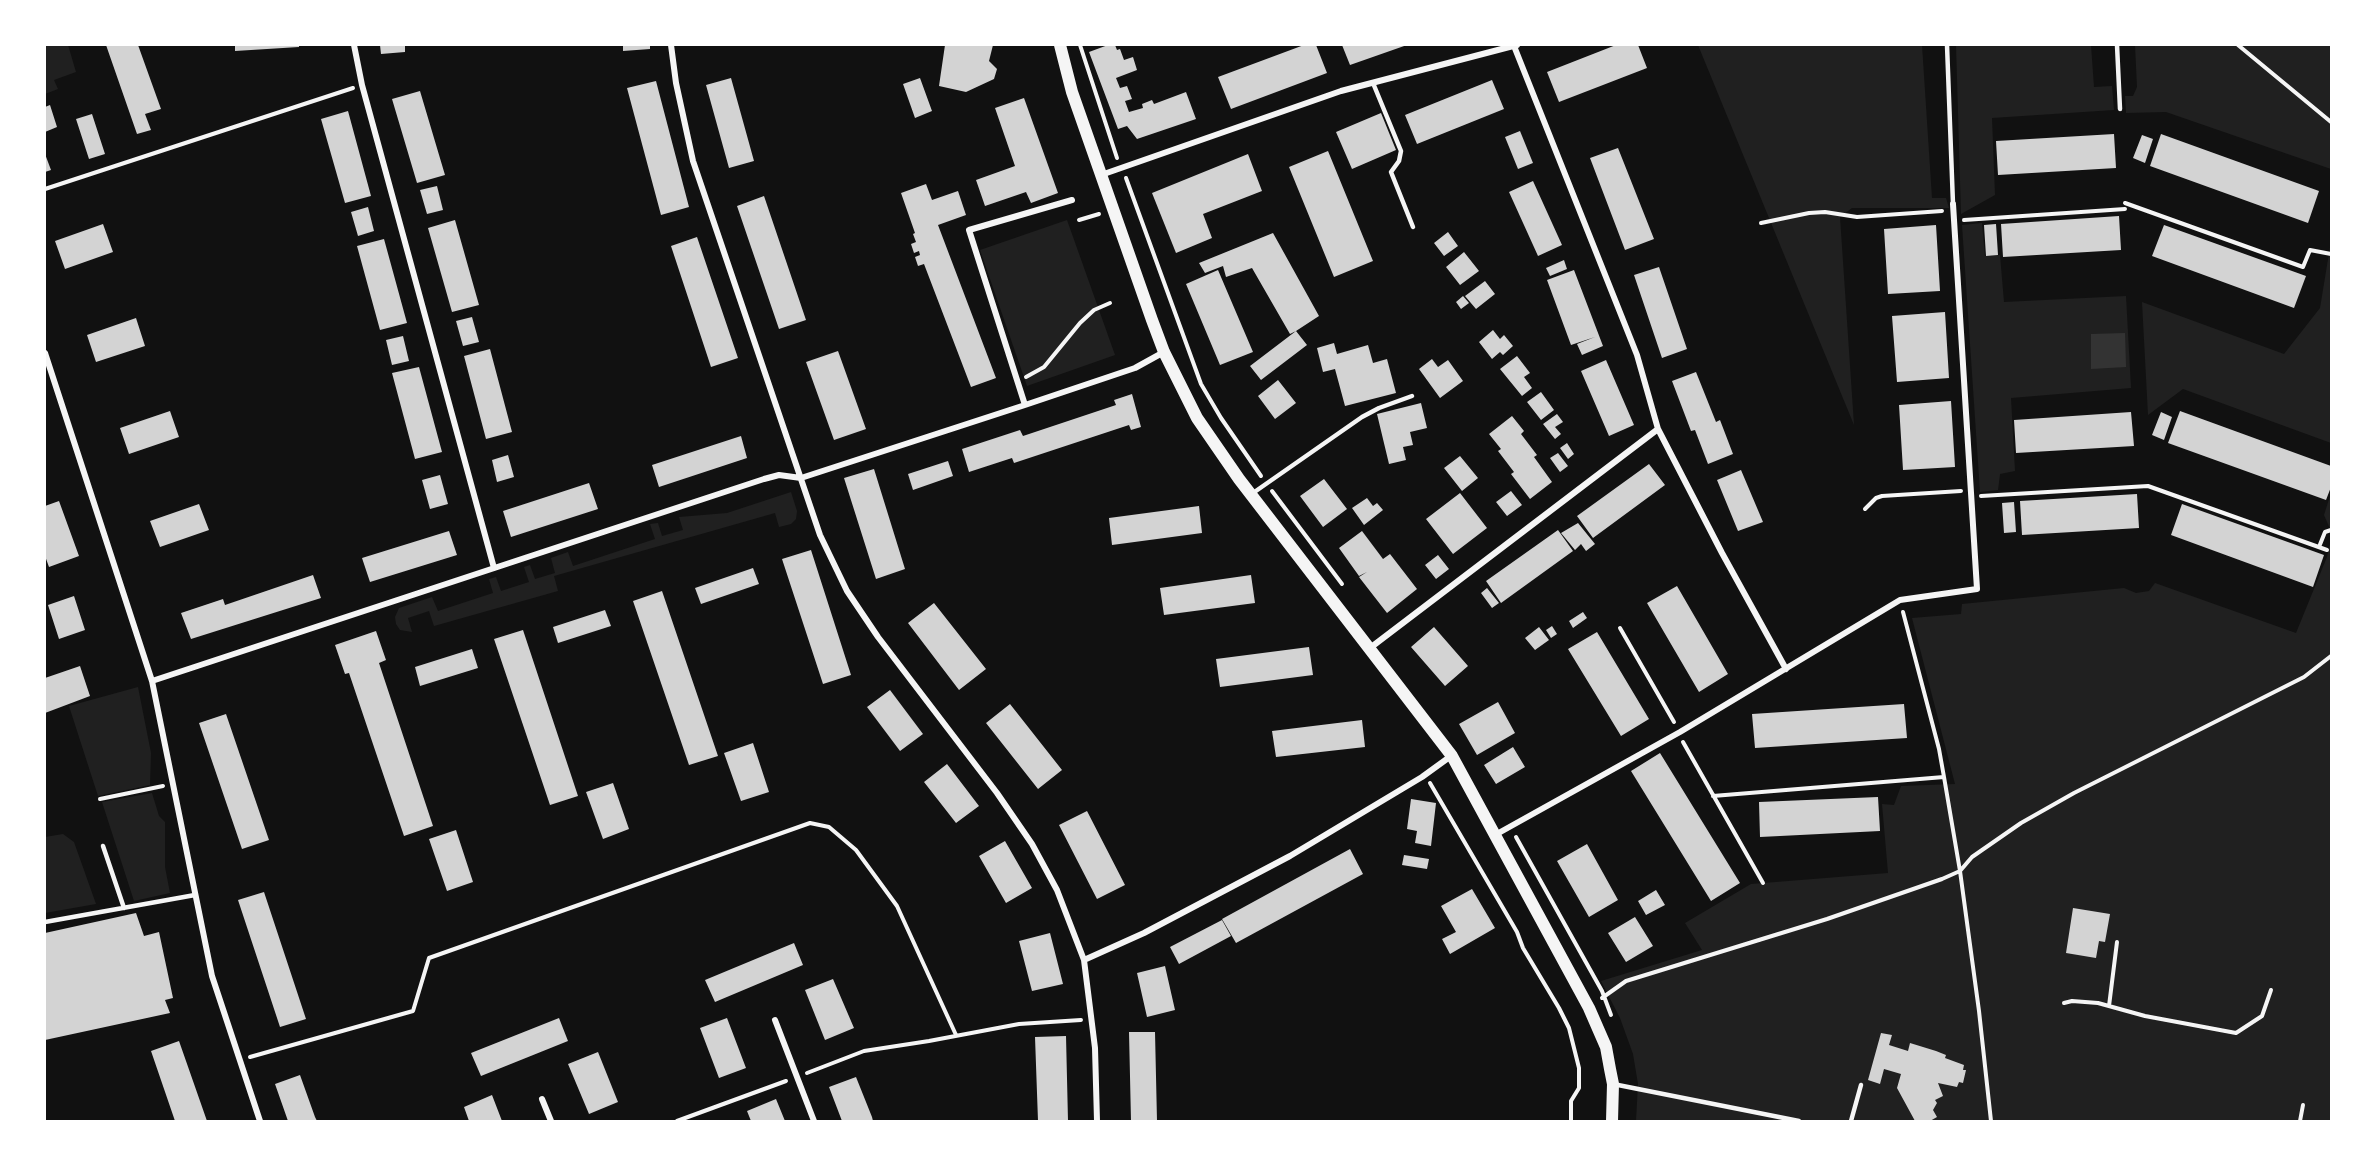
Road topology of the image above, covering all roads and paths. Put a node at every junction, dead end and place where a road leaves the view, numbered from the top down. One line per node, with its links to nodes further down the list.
1 (354, 45): 12 (street)
2 (670, 45): 31 (street)
3 (1059, 45): 16 (main road)
4 (1080, 45): 15 (path)
5 (1479, 45): 10 (street)
6 (1947, 45): 19 (lane)
7 (2116, 45): 13 (lane)
8 (2238, 45): 14 (path)
9 (1516, 46): 10 (street); 30 (street)
10 (1482, 53): 11 (street)
11 (1373, 83): 15 (street); 22 (lane)
12 (362, 85): 17 (path); 39 (street)
13 (2120, 109)
14 (2331, 122)
15 (1122, 168): 16 (street); 32 (path)
16 (1101, 175): 25 (main road)
17 (45, 189)
18 (1072, 200): 27 (street)
19 (1953, 207): 20 (street); 21 (path)
20 (1954, 220): 23 (path); 33 (street)
21 (1761, 224)
22 (1413, 227)
23 (2331, 254)
24 (1110, 303): 27 (path)
25 (1164, 352): 29 (street); 34 (main road)
26 (45, 353): 46 (street)
27 (1018, 382): 29 (street)
28 (1412, 396): 32 (lane)
29 (1025, 405): 31 (street)
30 (1658, 429): 43 (street); 45 (street)
31 (801, 478): 39 (street); 63 (street)
32 (1267, 484): 34 (lane); 40 (path)
33 (1971, 494): 35 (path); 37 (path); 41 (street)
34 (1251, 495): 43 (main road)
35 (1865, 509)
36 (2331, 530): 37 (path)
37 (2319, 547): 38 (path)
38 (2327, 550)
39 (494, 568): 46 (street)
40 (1346, 590)
41 (1900, 600): 45 (street); 50 (path)
42 (1620, 628): 47 (path)
43 (1370, 648): 48 (main road)
44 (2331, 656): 57 (path)
45 (1786, 669): 47 (street)
46 (152, 681): 51 (street)
47 (1680, 732): 52 (path); 54 (street)
48 (1452, 756): 49 (street); 55 (main road)
49 (1422, 777): 63 (street); 84 (path)
50 (1944, 777): 52 (path); 57 (path)
51 (173, 784): 53 (path); 59 (street)
52 (1713, 796): 58 (path)
53 (100, 799)
54 (1510, 827): 55 (street); 65 (path)
55 (1495, 836): 68 (main road)
56 (103, 846): 60 (lane)
57 (1960, 871): 65 (path); 88 (path)
58 (1763, 883)
59 (195, 895): 60 (lane); 73 (street)
60 (124, 908): 61 (lane)
61 (45, 922)
62 (2117, 942): 67 (path)
63 (1084, 960): 83 (street)
64 (2271, 990): 67 (path)
65 (1604, 997): 68 (path); 69 (path)
66 (2064, 1003): 67 (path)
67 (2109, 1006)
68 (1589, 1008): 75 (main road)
69 (1612, 1019)
70 (775, 1020): 74 (street)
71 (1071, 1021): 72 (path)
72 (956, 1035): 73 (path); 74 (path)
73 (239, 1060): 79 (street)
74 (797, 1077): 81 (path); 82 (street)
75 (1613, 1084): 85 (main road); 86 (lane)
76 (1861, 1085): 87 (lane)
77 (542, 1098): 80 (street)
78 (2303, 1105): 89 (path)
79 (260, 1121)
80 (551, 1121)
81 (677, 1121)
82 (814, 1121)
83 (1097, 1121)
84 (1571, 1121)
85 (1612, 1121)
86 (1799, 1121)
87 (1851, 1121)
88 (1991, 1121)
89 (2300, 1121)

